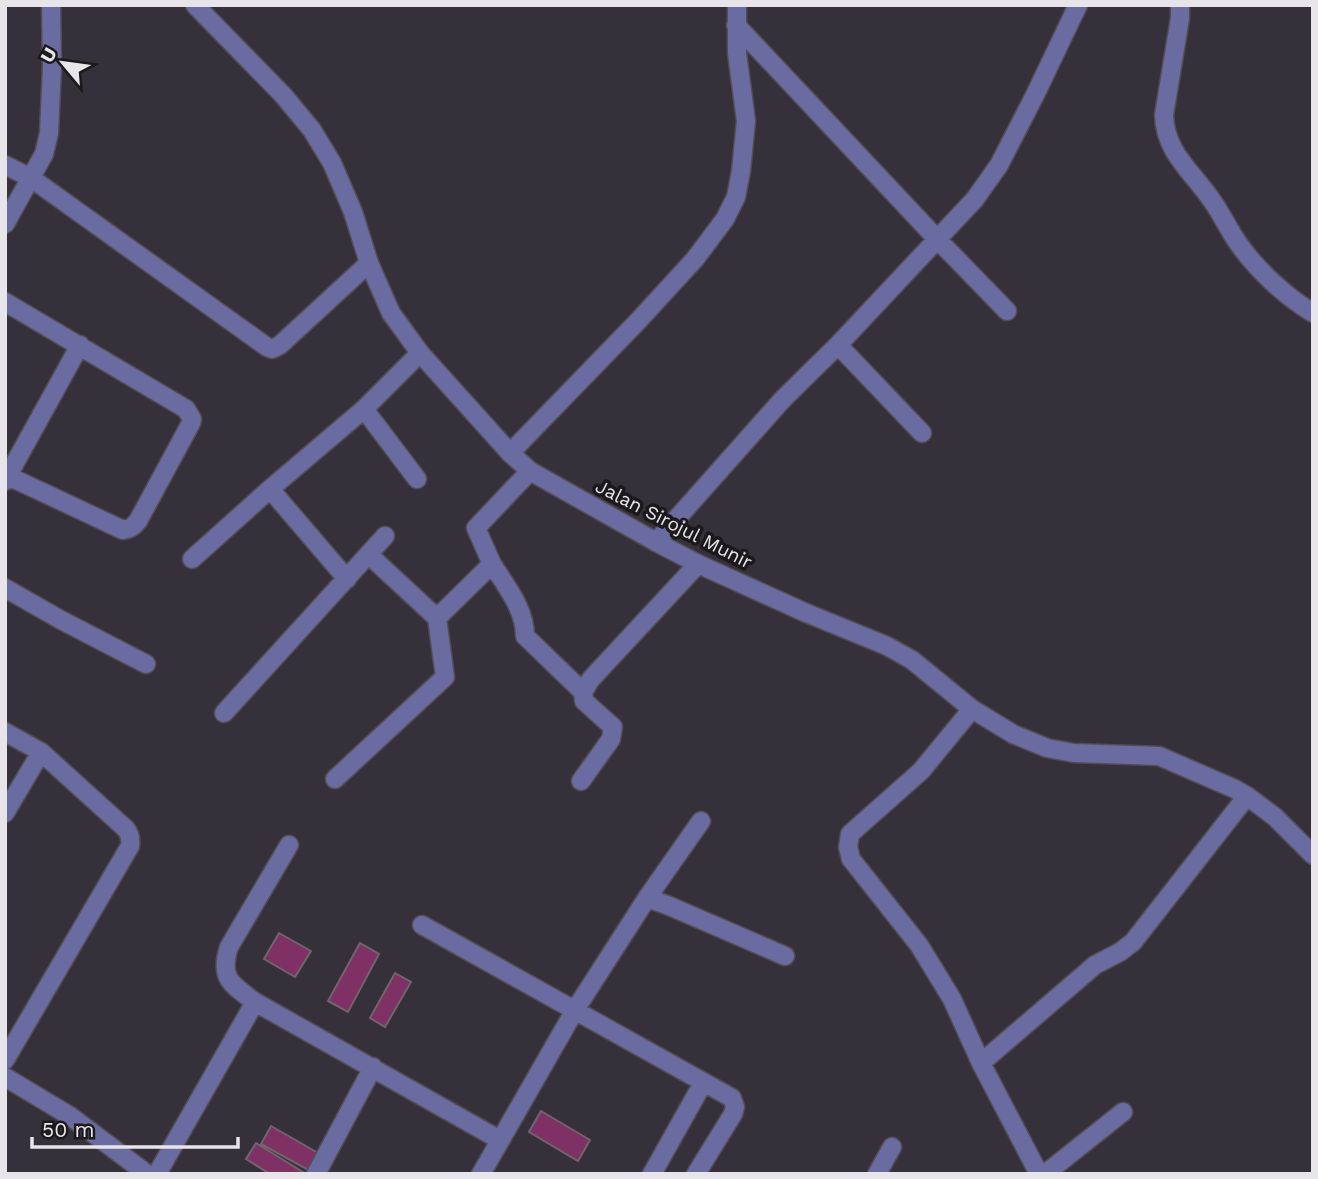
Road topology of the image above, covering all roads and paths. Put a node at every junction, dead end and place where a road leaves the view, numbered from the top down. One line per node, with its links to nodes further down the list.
1 (51, 5): 8 (street)
2 (195, 5): 11 (street, Jalan Sirojul Munir)
3 (737, 5): 6 (street)
4 (1078, 5): 10 (street)
5 (1180, 5): 14 (street)
6 (736, 24): 10 (street); 20 (street)
7 (5, 164): 8 (street)
8 (31, 178): 9 (street); 11 (street)
9 (5, 224)
10 (938, 240): 13 (street); 16 (street)
11 (369, 263): 17 (street, Jalan Sirojul Munir)
12 (5, 302): 15 (street)
13 (1007, 311)
14 (1313, 313)
15 (80, 345): 22 (street); 22 (street)
16 (838, 345): 19 (street); 26 (street)
17 (420, 353): 18 (street); 20 (street, Jalan Sirojul Munir)
18 (364, 410): 23 (street); 24 (street)
19 (922, 433)
20 (510, 453): 21 (street, Jalan Sirojul Munir)
21 (530, 471): 26 (street, Jalan Sirojul Munir); 29 (street)
22 (7, 479)
23 (417, 479)
24 (270, 489): 28 (street); 31 (street)
25 (385, 536): 27 (street)
26 (656, 542): 30 (street, Jalan Sirojul Munir)
27 (369, 555): 31 (street); 33 (street)
28 (192, 559)
29 (492, 564): 33 (street); 35 (street)
30 (698, 564): 35 (street); 36 (street, Jalan Sirojul Munir)
31 (347, 579): 37 (street)
32 (5, 588): 34 (street)
33 (437, 618): 40 (street)
34 (146, 664)
35 (583, 692): 41 (street)
36 (972, 709): 42 (street, Jalan Sirojul Munir); 53 (street)
37 (224, 713)
38 (5, 732): 39 (street)
39 (41, 752): 43 (street); 52 (street)
40 (335, 779)
41 (581, 781)
42 (1247, 796): 46 (street, Jalan Sirojul Munir); 53 (street)
43 (5, 813)
44 (701, 821): 47 (street)
45 (289, 845): 50 (street)
46 (1313, 855)
47 (647, 898): 49 (street); 51 (street)
48 (422, 925): 51 (street)
49 (785, 956)
50 (255, 1002): 54 (street); 61 (street)
51 (575, 1010): 56 (street); 58 (street)
52 (5, 1060)
53 (981, 1063): 67 (street)
54 (373, 1067): 58 (street); 62 (street)
55 (5, 1077): 60 (street)
56 (704, 1083): 64 (street); 65 (street)
57 (1123, 1112): 68 (street)
58 (500, 1140): 63 (street)
59 (891, 1147): 66 (street)
60 (147, 1174)
61 (157, 1174)
62 (316, 1174)
63 (481, 1174)
64 (652, 1174)
65 (696, 1174)
66 (877, 1174)
67 (1039, 1174)
68 (1045, 1174)

